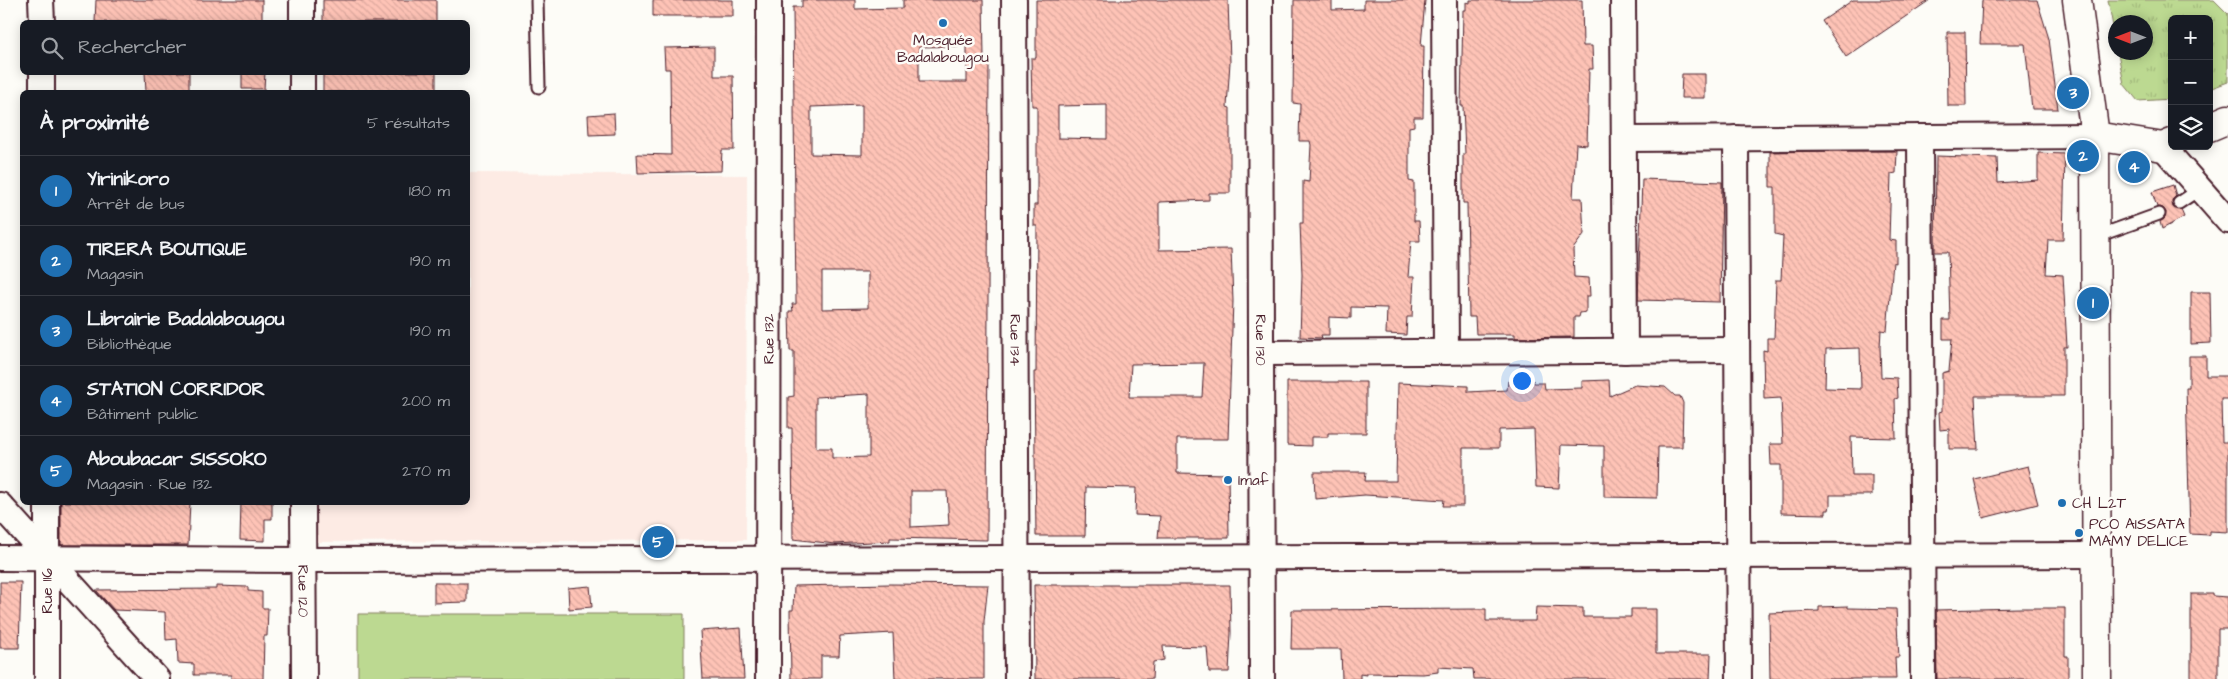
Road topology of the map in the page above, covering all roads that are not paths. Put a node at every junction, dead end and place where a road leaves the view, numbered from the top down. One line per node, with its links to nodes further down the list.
1 (41, 0): 10 (street)
2 (302, 0): 11 (street)
3 (537, 0): 14 (lane)
4 (768, 0): 42 (street, Rue 132)
5 (1014, 0): 43 (street, Rue 134)
6 (1260, 0): 32 (street, Rue 130)
7 (1444, 0): 31 (street)
8 (1623, 0): 22 (street)
9 (2077, 0): 19 (main road)
10 (42, 20)
11 (302, 20)
12 (42, 75): 15 (street)
13 (302, 75): 16 (street)
14 (539, 87)
15 (42, 90)
16 (302, 90)
17 (2228, 119): 18 (main road)
18 (2213, 125)
19 (2094, 136): 20 (street); 23 (main road); 28 (main road)
20 (1920, 137): 21 (street); 36 (street)
21 (1736, 138): 22 (street); 29 (street)
22 (1624, 139): 30 (street)
23 (2167, 145): 24 (street)
24 (2200, 189): 25 (lane); 27 (street)
25 (2179, 203)
26 (2158, 214): 28 (lane)
27 (2228, 221)
28 (2095, 237): 37 (main road)
29 (1737, 350): 30 (street); 38 (street)
30 (1625, 351): 31 (street)
31 (1446, 352): 32 (street)
32 (1261, 353): 40 (street, Rue 130)
33 (0, 505): 39 (street)
34 (46, 505): 39 (street, Rue 116)
35 (303, 505): 44 (street, Rue 120)
36 (1922, 555): 37 (street); 38 (street); 52 (street)
37 (2097, 555): 53 (main road)
38 (1738, 556): 40 (street); 51 (street)
39 (47, 557): 41 (street); 44 (street); 45 (street, Rue 116); 46 (street)
40 (1261, 557): 43 (street); 50 (street, Rue 130)
41 (0, 558)
42 (768, 558): 43 (street); 44 (street); 48 (street, Rue 132)
43 (1017, 558): 49 (street, Rue 134)
44 (303, 560): 47 (street, Rue 120)
45 (47, 679)
46 (157, 679)
47 (304, 679)
48 (768, 679)
49 (1017, 679)
50 (1262, 679)
51 (1739, 679)
52 (1923, 679)
53 (2097, 679)

